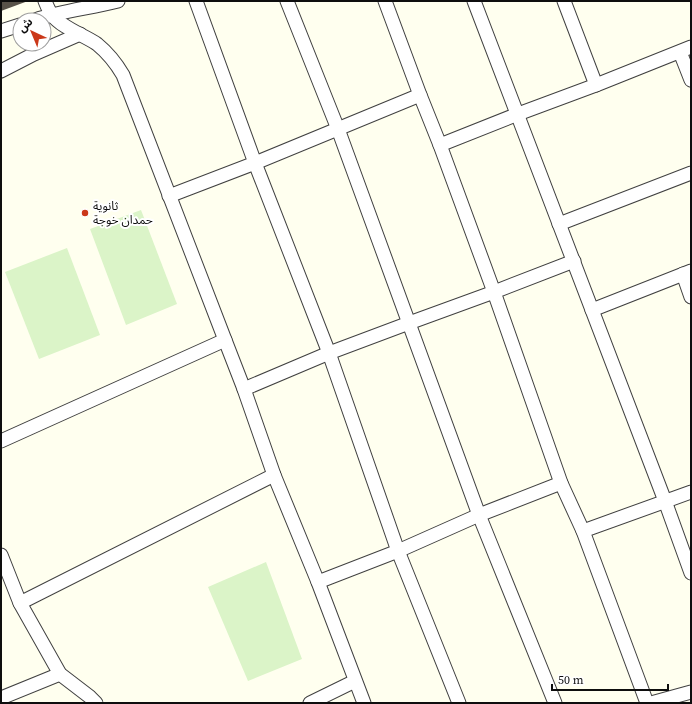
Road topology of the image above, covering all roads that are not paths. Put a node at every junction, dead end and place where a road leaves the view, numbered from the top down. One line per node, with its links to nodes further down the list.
1 (45, 1): 8 (street)
2 (118, 1): 9 (street)
3 (196, 1): 22 (street)
4 (287, 1): 20 (street)
5 (385, 1): 18 (street)
6 (474, 1): 19 (street)
7 (564, 1): 17 (street)
8 (50, 12)
9 (52, 15)
10 (52, 16): 13 (street)
11 (12, 28): 12 (street)
12 (1, 31)
13 (80, 34): 15 (street); 24 (street)
14 (685, 50): 16 (street); 17 (street)
15 (1, 71)
16 (691, 80)
17 (596, 85): 19 (street)
18 (420, 95): 20 (street); 21 (street)
19 (518, 114): 21 (street); 25 (street)
20 (338, 129): 22 (street); 31 (street)
21 (440, 145): 28 (street)
22 (255, 163): 24 (street); 33 (street)
23 (691, 173): 25 (street)
24 (169, 196): 32 (street)
25 (559, 224): 26 (street)
26 (574, 262): 28 (street); 30 (street)
27 (687, 272): 29 (street); 30 (street)
28 (494, 292): 31 (street); 37 (street)
29 (691, 297)
30 (592, 310): 39 (street)
31 (409, 323): 33 (street); 40 (street)
32 (225, 340): 34 (street); 35 (street)
33 (329, 353): 34 (street); 42 (street)
34 (244, 389): 36 (street)
35 (1, 441)
36 (274, 475): 45 (street); 46 (street)
37 (561, 483): 40 (street); 41 (street)
38 (691, 492): 39 (street)
39 (665, 502): 41 (street); 44 (street)
40 (479, 515): 42 (street); 55 (street)
41 (583, 530): 56 (street)
42 (398, 551): 45 (street); 54 (street)
43 (1, 555): 46 (street)
44 (691, 574)
45 (318, 582): 48 (street)
46 (20, 603): 47 (street)
47 (60, 674): 50 (street); 51 (street)
48 (355, 681): 52 (street); 53 (street)
49 (691, 692): 57 (street)
50 (2, 696)
51 (93, 701)
52 (310, 703)
53 (364, 703)
54 (459, 703)
55 (555, 703)
56 (647, 703)
57 (651, 703)

